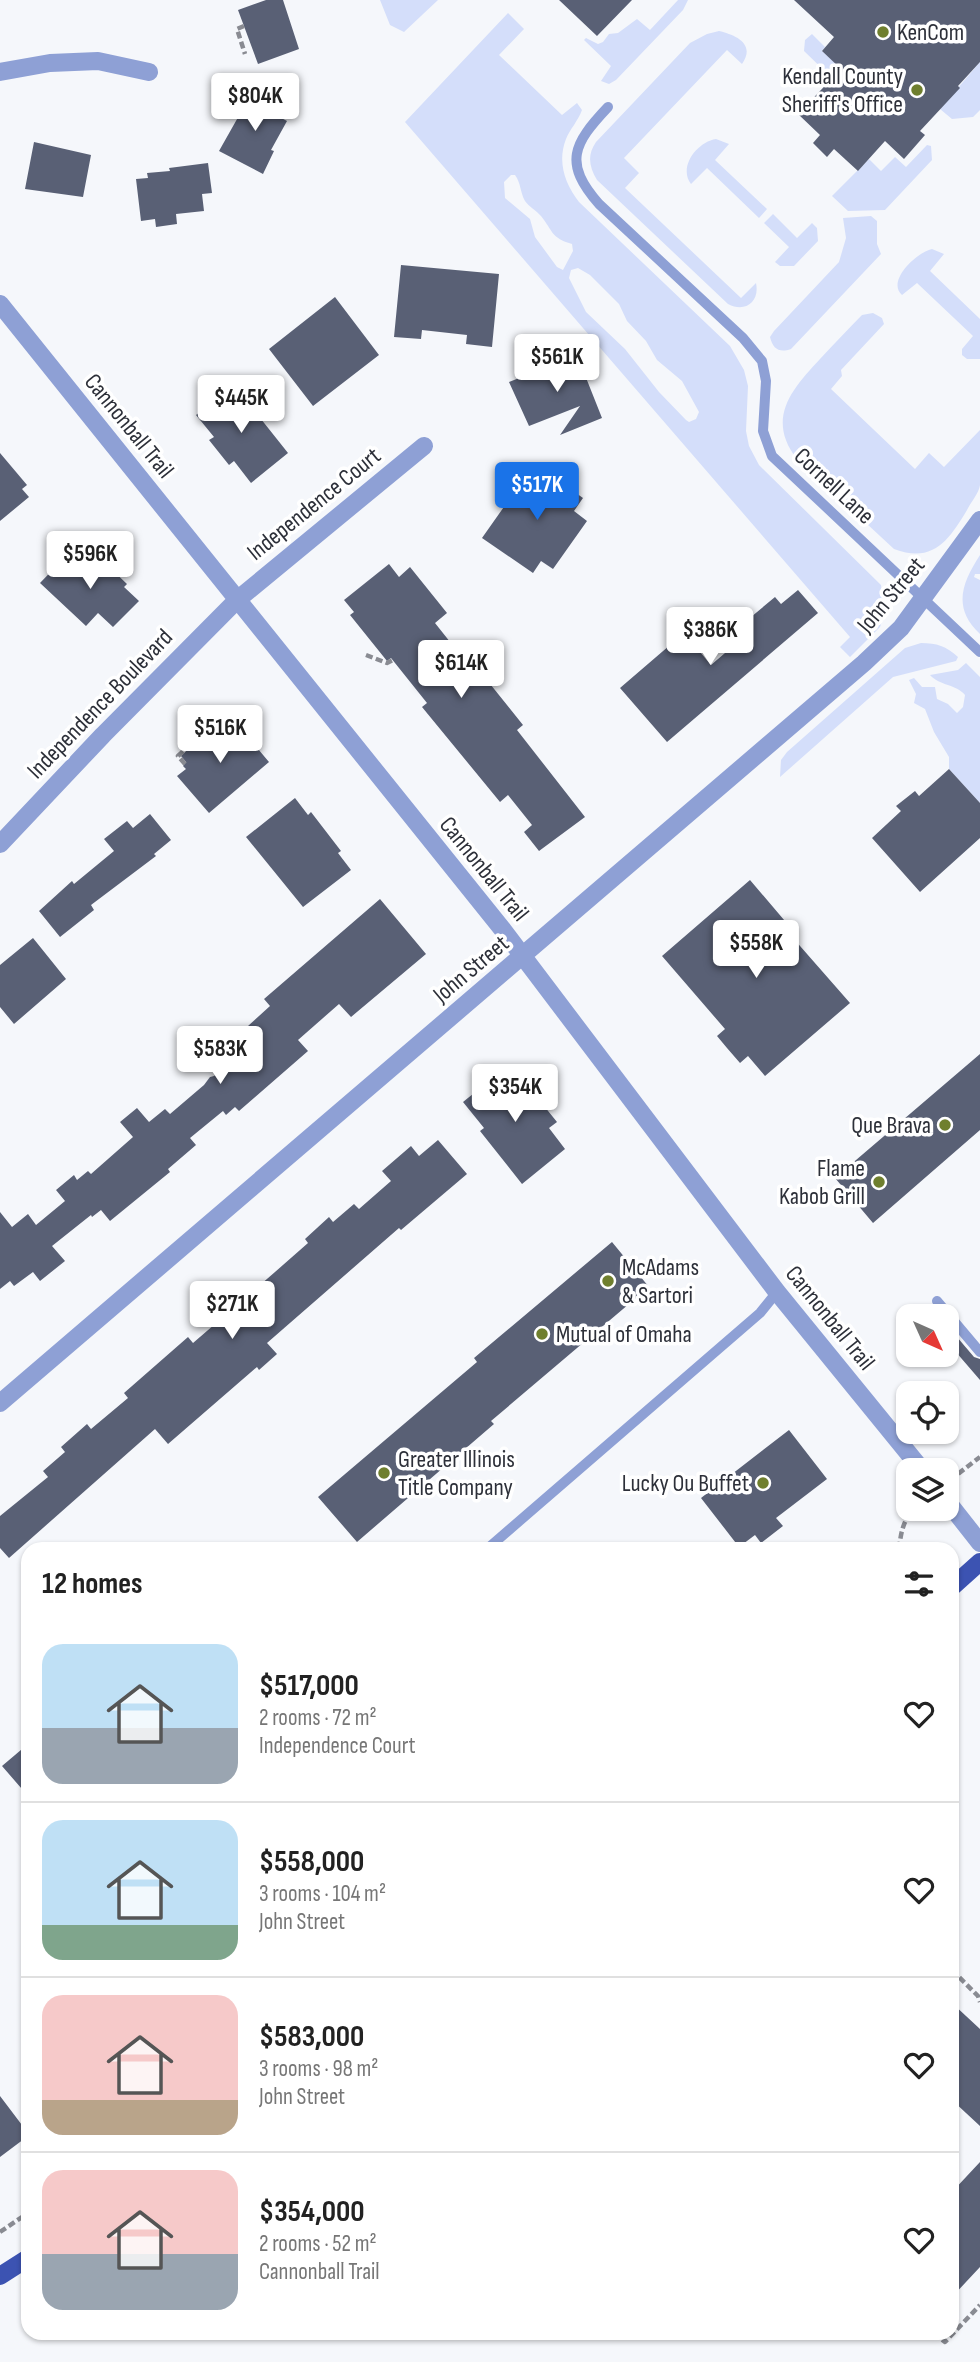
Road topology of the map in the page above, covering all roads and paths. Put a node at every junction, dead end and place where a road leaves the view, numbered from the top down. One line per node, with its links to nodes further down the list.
1 (244, 26): 2 (path)
2 (245, 54)
3 (0, 72): 4 (street)
4 (149, 72)
5 (608, 107): 9 (lane, Cornell Lane)
6 (0, 304): 10 (street, Cannonball Trail)
7 (424, 446): 10 (street, Independence Court)
8 (980, 520): 9 (street, John Street)
9 (924, 598): 11 (lane, Cornell Lane); 17 (street, John Street)
10 (237, 600): 16 (street, Independence Boulevard); 17 (street, Cannonball Trail)
11 (980, 653)
12 (366, 655): 13 (path)
13 (393, 660)
14 (224, 729): 15 (path)
15 (185, 764)
16 (0, 845)
17 (523, 957): 18 (street, Cannonball Trail); 21 (street, John Street)
18 (776, 1292): 23 (street, Cannonball Trail); 27 (lane)
19 (937, 1301): 20 (lane)
20 (980, 1352)
21 (0, 1403)
22 (980, 1457): 24 (path)
23 (912, 1458)
24 (959, 1474)
25 (959, 1516): 29 (street)
26 (905, 1521): 28 (path)
27 (494, 1542)
28 (900, 1542)
29 (980, 1543)
30 (980, 1562): 31 (main road)
31 (959, 1581)
32 (959, 1977): 33 (path)
33 (980, 2002)
34 (21, 2218): 35 (path)
35 (0, 2232)
36 (21, 2262): 37 (main road)
37 (0, 2276)
38 (980, 2305): 39 (path)
39 (959, 2327)

